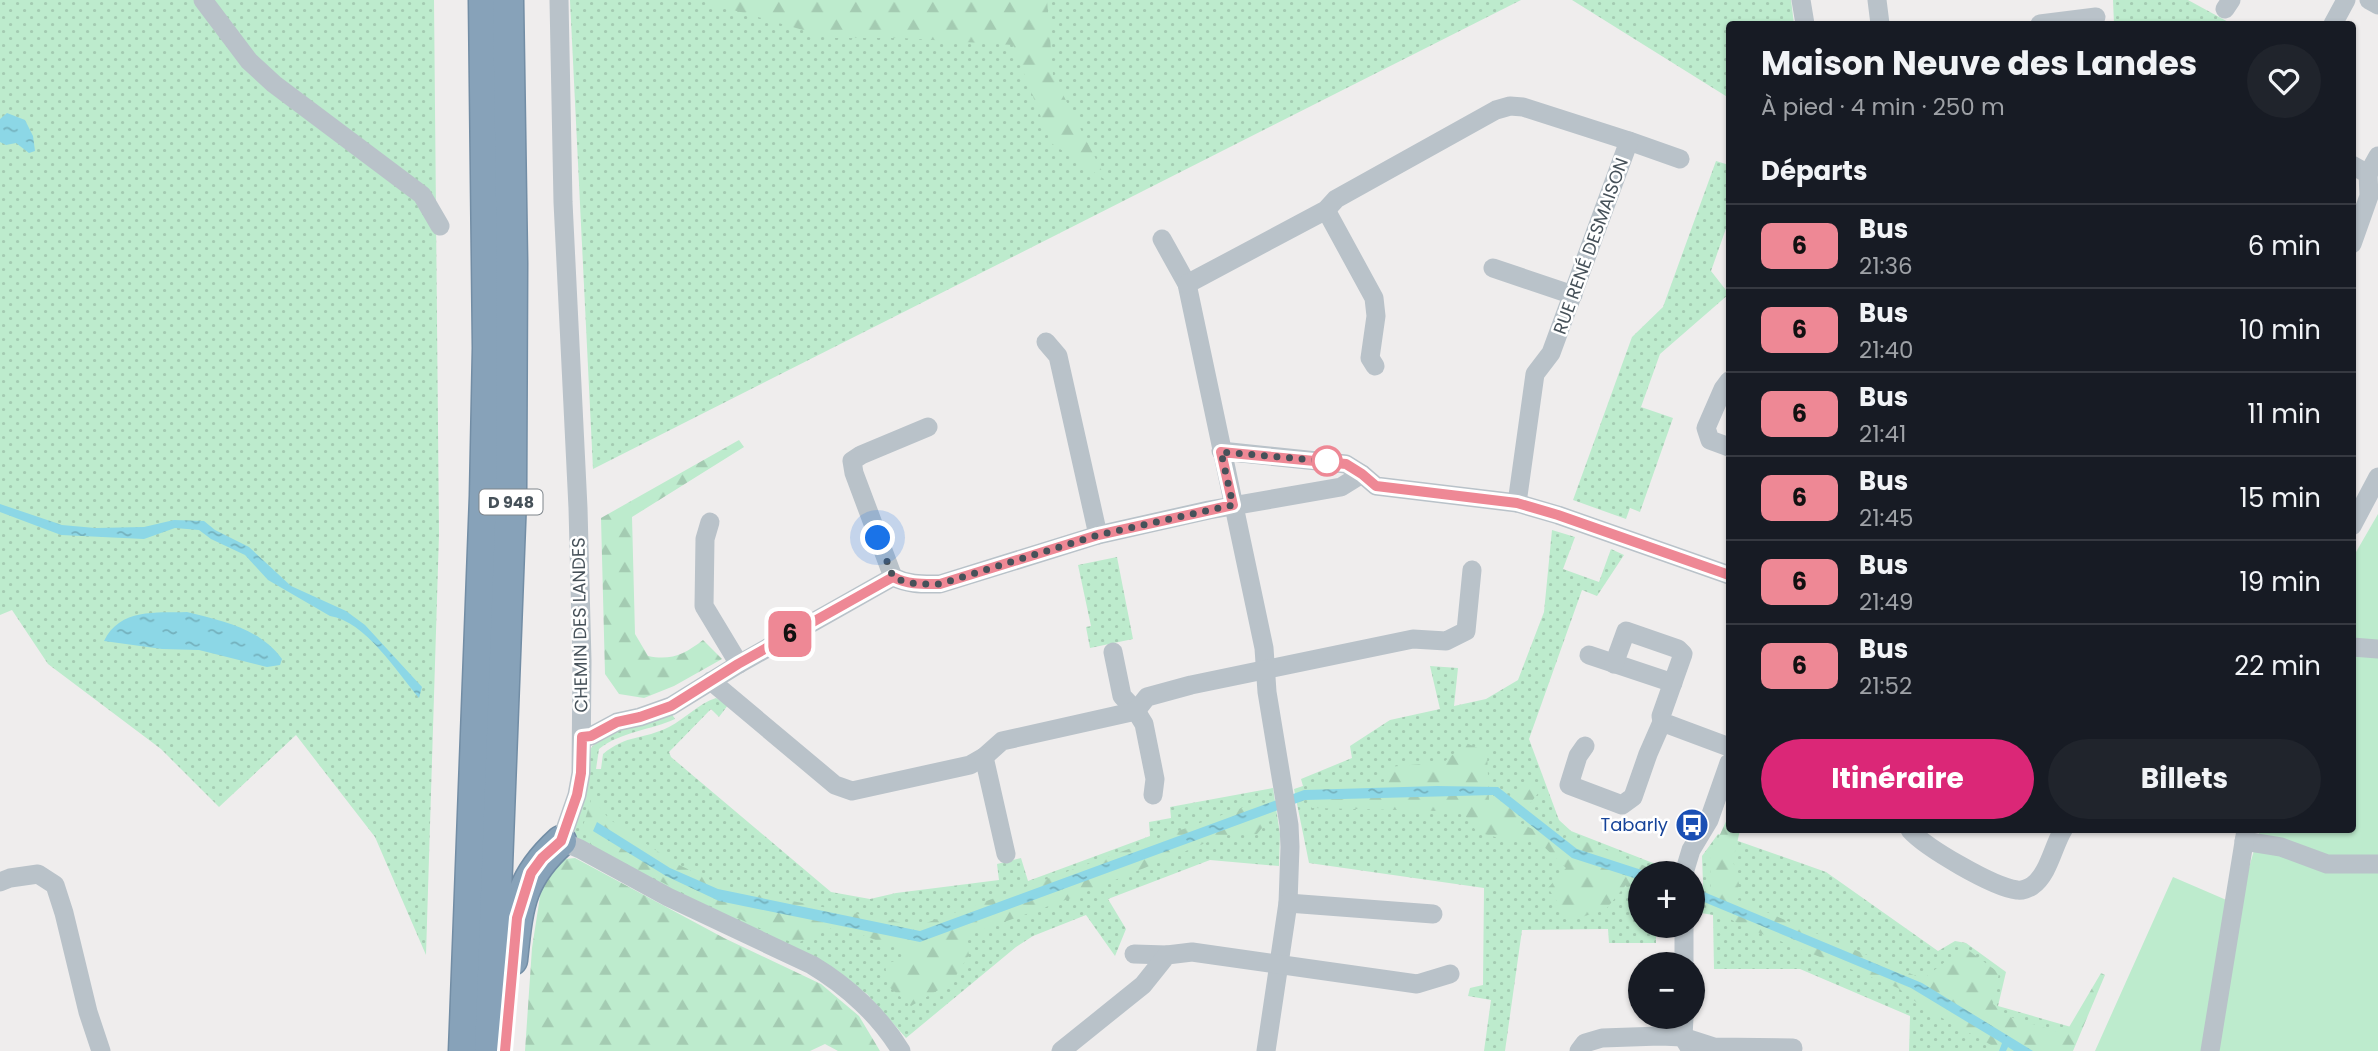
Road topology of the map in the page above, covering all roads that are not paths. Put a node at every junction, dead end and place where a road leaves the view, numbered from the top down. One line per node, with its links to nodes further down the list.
1 (203, 0): 20 (street)
2 (484, 0): 78 (highway, D 948)
3 (508, 0): 79 (highway, D 948)
4 (559, 0): 51 (street, CHEMIN DES LANDES)
5 (1801, 0): 11 (street)
6 (1877, 0): 12 (street)
7 (2346, 0): 14 (street)
8 (2369, 0): 9 (street)
9 (2378, 5)
10 (2096, 14): 13 (street)
11 (1804, 21)
12 (1880, 21)
13 (2057, 21)
14 (2335, 21)
15 (1629, 141): 17 (street); 19 (street, RUE RENÉ DESMAISON); 25 (street, RUE RENÉ DESMAISON)
16 (2378, 156): 18 (street)
17 (1680, 159)
18 (2360, 170): 21 (street)
19 (1326, 210): 24 (street, RUE RENÉ DESMAISON); 27 (street)
20 (440, 226)
21 (2356, 235)
22 (1162, 239): 24 (street)
23 (1493, 268): 25 (street)
24 (1186, 284): 31 (street)
25 (1573, 295): 34 (street, RUE RENÉ DESMAISON)
26 (1046, 342): 38 (street)
27 (1375, 366)
28 (1726, 385): 30 (street)
29 (928, 427): 41 (street)
30 (1726, 446)
31 (1221, 452): 32 (street); 35 (street)
32 (1362, 474): 34 (street); 35 (street)
33 (2378, 477): 36 (street)
34 (1517, 503): 40 (street)
35 (1233, 505): 38 (street); 48 (street)
36 (2356, 518)
37 (710, 522): 46 (street)
38 (1098, 535): 41 (street)
39 (1472, 570): 48 (street)
40 (1726, 574)
41 (893, 577): 46 (street)
42 (2356, 647): 43 (street)
43 (2378, 649)
44 (1113, 652): 52 (street)
45 (1588, 655): 47 (street)
46 (738, 664): 49 (street)
47 (1614, 664): 50 (street); 50 (street)
48 (1265, 670): 52 (street); 69 (street)
49 (711, 681): 53 (street); 58 (street)
50 (1673, 683): 54 (street)
51 (582, 711): 53 (street); 55 (street, CHEMIN DES LANDES)
52 (1136, 711): 58 (street); 60 (street)
53 (617, 722): 55 (street)
54 (1662, 722): 56 (street); 57 (street)
55 (582, 737): 64 (street, CHEMIN DES LANDES)
56 (1585, 746)
57 (1726, 746)
58 (985, 757): 65 (street)
59 (1726, 772): 66 (street)
60 (1153, 795)
61 (1913, 833): 62 (street)
62 (2061, 833)
63 (2245, 835): 67 (street); 85 (street)
64 (561, 841): 80 (highway); 81 (street)
65 (1006, 854)
66 (1687, 861)
67 (2378, 864)
68 (0, 882): 77 (street)
69 (1288, 903): 70 (street); 73 (street)
70 (1433, 914)
71 (1134, 954): 72 (street)
72 (1167, 955): 73 (street); 82 (street)
73 (1279, 964): 74 (street); 83 (street)
74 (1450, 974)
75 (1687, 1044): 76 (street); 84 (street)
76 (1793, 1048)
77 (101, 1051)
78 (464, 1051)
79 (490, 1051)
80 (505, 1051)
81 (901, 1051)
82 (1061, 1051)
83 (1266, 1051)
84 (1579, 1051)
85 (2210, 1051)

